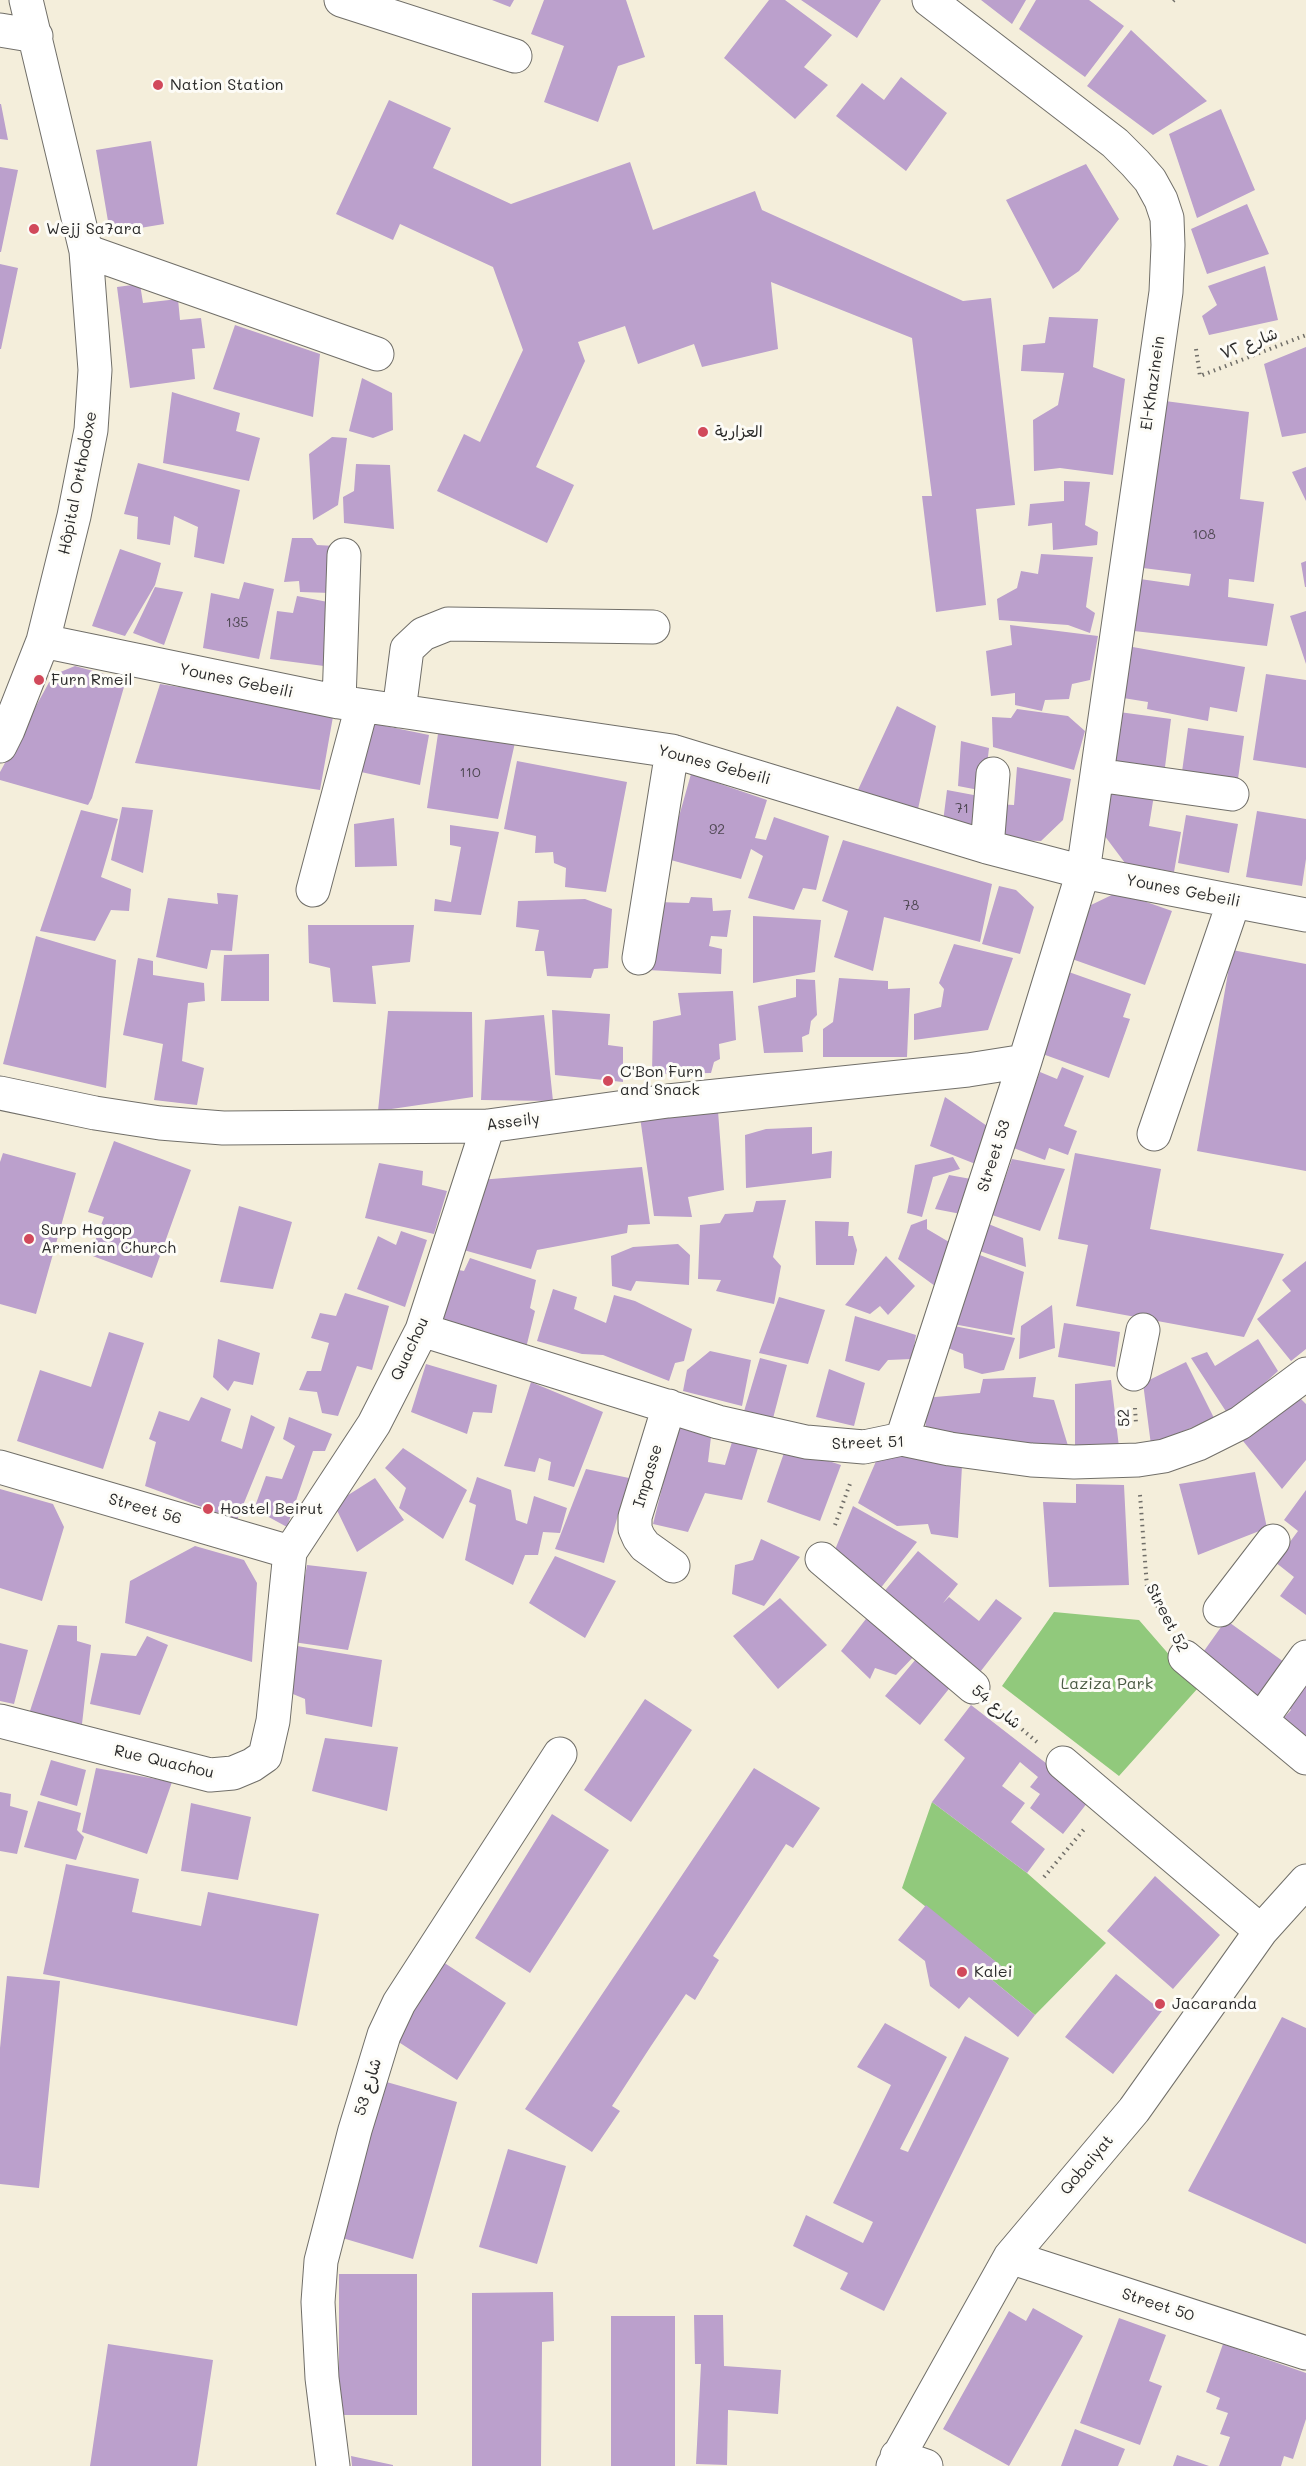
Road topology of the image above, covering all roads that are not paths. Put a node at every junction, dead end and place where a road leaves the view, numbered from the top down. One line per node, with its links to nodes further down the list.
1 (26, 0): 5 (street, Hôpital Orthodoxe)
2 (341, 0): 6 (street)
3 (929, 0): 17 (street, El-Khazinein)
4 (0, 30): 5 (street)
5 (36, 36): 7 (street, Hôpital Orthodoxe)
6 (515, 56)
7 (86, 251): 8 (street); 11 (street, Hôpital Orthodoxe)
8 (377, 354)
9 (344, 555): 12 (street)
10 (653, 627): 13 (street)
11 (43, 641): 12 (street, Younes Gebeili); 14 (street, Hôpital Orthodoxe)
12 (350, 704): 13 (street, Younes Gebeili); 21 (street)
13 (399, 711): 15 (street, Younes Gebeili)
14 (3, 734)
15 (672, 752): 19 (street, Younes Gebeili); 24 (street)
16 (993, 774): 19 (street)
17 (1098, 775): 18 (street); 20 (street, El-Khazinein)
18 (1232, 794)
19 (987, 847): 20 (street, Younes Gebeili)
20 (1083, 872): 22 (street, Younes Gebeili); 25 (street, Street 53)
21 (313, 890)
22 (1234, 901): 23 (street, Younes Gebeili); 28 (street)
23 (1306, 915)
24 (639, 958)
25 (1025, 1061): 27 (street, Asseily); 34 (street, Street 53)
26 (0, 1093): 27 (street, Asseily)
27 (488, 1126): 29 (street, Quachou)
28 (1154, 1134)
29 (422, 1330): 33 (street, Street 51); 37 (street, Quachou)
30 (1143, 1330): 31 (street)
31 (1134, 1374)
32 (1306, 1374): 34 (street, Street 51)
33 (669, 1406): 34 (street, Street 51); 39 (street, Impasse)
34 (902, 1439)
35 (0, 1467): 37 (street, Street 56)
36 (1273, 1541): 40 (street)
37 (290, 1552): 45 (street, Rue Quachou)
38 (822, 1559): 43 (street, شارع 54)
39 (673, 1566)
40 (1221, 1610)
41 (1185, 1657): 44 (street, Street 52)
42 (1306, 1657): 44 (street)
43 (973, 1687)
44 (1261, 1720): 47 (street, Street 52)
45 (0, 1721)
46 (560, 1754): 54 (street, شارع 53)
47 (1306, 1758)
48 (1063, 1763): 50 (street)
49 (1306, 1881): 50 (street, Qobaiyat)
50 (1261, 1931): 51 (street, Qobaiyat)
51 (1010, 2257): 52 (street, Street 50); 53 (street, Qobaiyat)
52 (1306, 2353)
53 (905, 2463)
54 (333, 2466)

